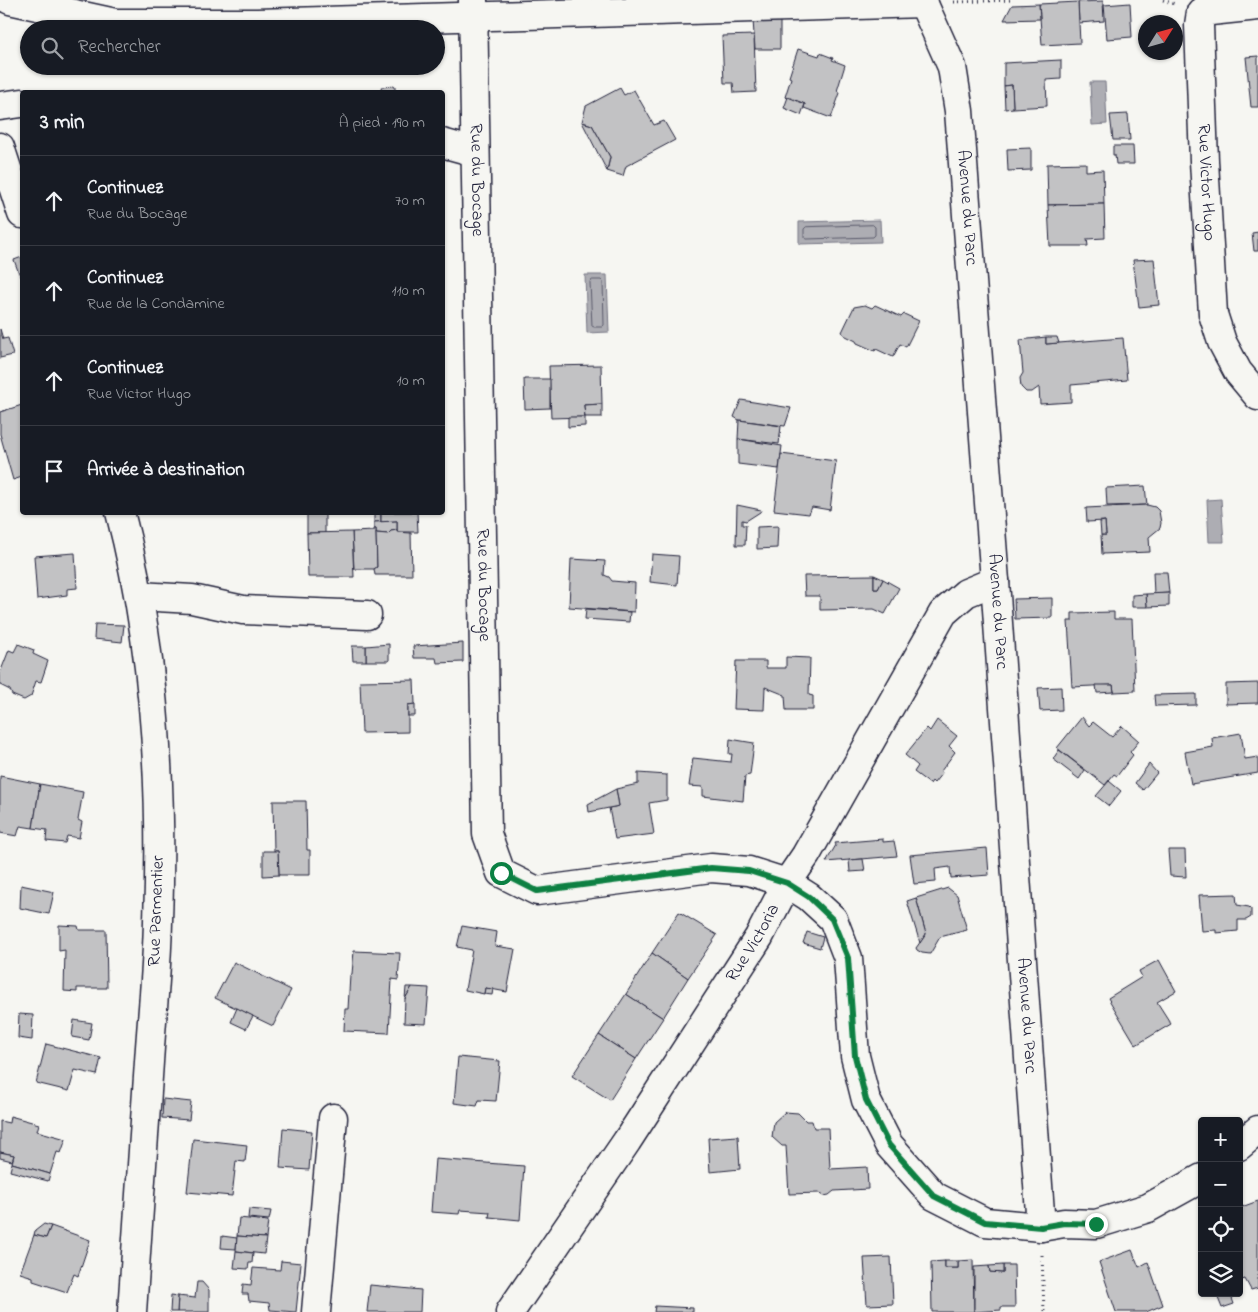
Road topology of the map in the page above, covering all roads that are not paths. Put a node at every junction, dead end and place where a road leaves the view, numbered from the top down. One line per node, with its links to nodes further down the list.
1 (10, 0): 6 (street)
2 (923, 1): 5 (street); 16 (street, Avenue du Parc)
3 (1221, 5): 4 (street, Rue Victor Hugo); 14 (street, Rue Victor Hugo)
4 (1258, 6)
5 (473, 9): 7 (street); 12 (street, Rue du Bocage)
6 (101, 20)
7 (304, 20)
8 (20, 103): 9 (street)
9 (0, 106)
10 (445, 144): 12 (street)
11 (0, 147): 13 (street)
12 (475, 152): 19 (street, Rue du Bocage)
13 (20, 208)
14 (1258, 396)
15 (121, 515): 17 (street, Rue Parmentier)
16 (995, 581): 19 (street, Rue Victoria); 24 (street, Avenue du Parc)
17 (139, 596): 18 (street); 25 (street, Rue Parmentier)
18 (367, 615)
19 (787, 883): 24 (street, Rue du Bocage); 27 (street, Rue Victoria)
20 (333, 1118): 26 (street)
21 (1258, 1130): 22 (street)
22 (1243, 1143)
23 (1198, 1180): 24 (street)
24 (1041, 1227)
25 (132, 1312)
26 (316, 1312)
27 (510, 1312)

